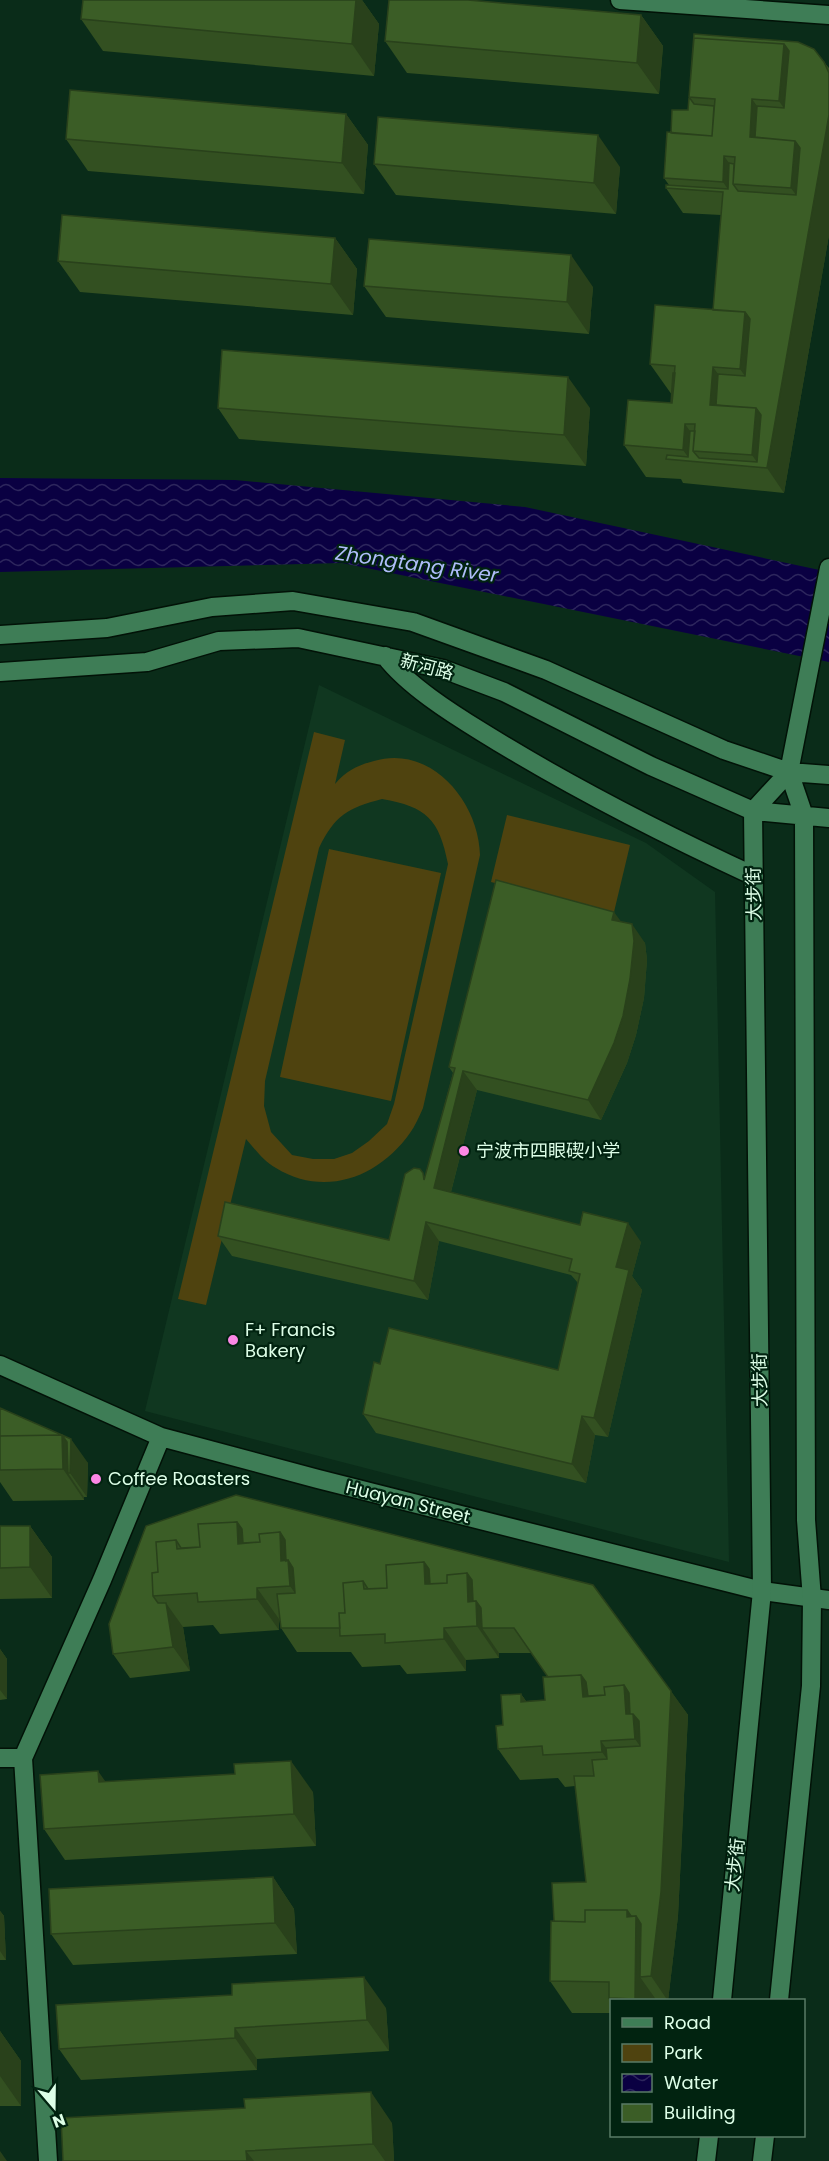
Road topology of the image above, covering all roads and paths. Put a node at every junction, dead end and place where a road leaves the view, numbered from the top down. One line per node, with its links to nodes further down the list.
1 (620, 0): 2 (main road)
2 (751, 5): 3 (main road)
3 (829, 15)
4 (829, 568): 8 (main road)
5 (0, 635): 8 (main road, 新河路)
6 (385, 656): 7 (main road, 新河路); 10 (main road, 新河路); 13 (main road)
7 (0, 672)
8 (789, 772): 9 (main road, 新河路); 10 (main road); 11 (main road)
9 (829, 775)
10 (753, 811): 11 (main road, 新河路); 13 (main road, 大步街)
11 (804, 816): 12 (main road, 新河路); 17 (main road)
12 (829, 818)
13 (754, 876): 16 (main road, 大步街)
14 (0, 1365): 15 (main road, Huayan Street)
15 (160, 1437): 16 (main road, Huayan Street); 19 (main road)
16 (762, 1591): 17 (main road, Huayan Street); 20 (main road, 大步街)
17 (821, 1599): 21 (main road)
18 (0, 1758): 19 (main road)
19 (23, 1758): 24 (main road)
20 (722, 1999)
21 (779, 1999)
22 (709, 2137): 25 (main road)
23 (765, 2137): 26 (main road)
24 (48, 2161)
25 (706, 2161)
26 (762, 2161)

